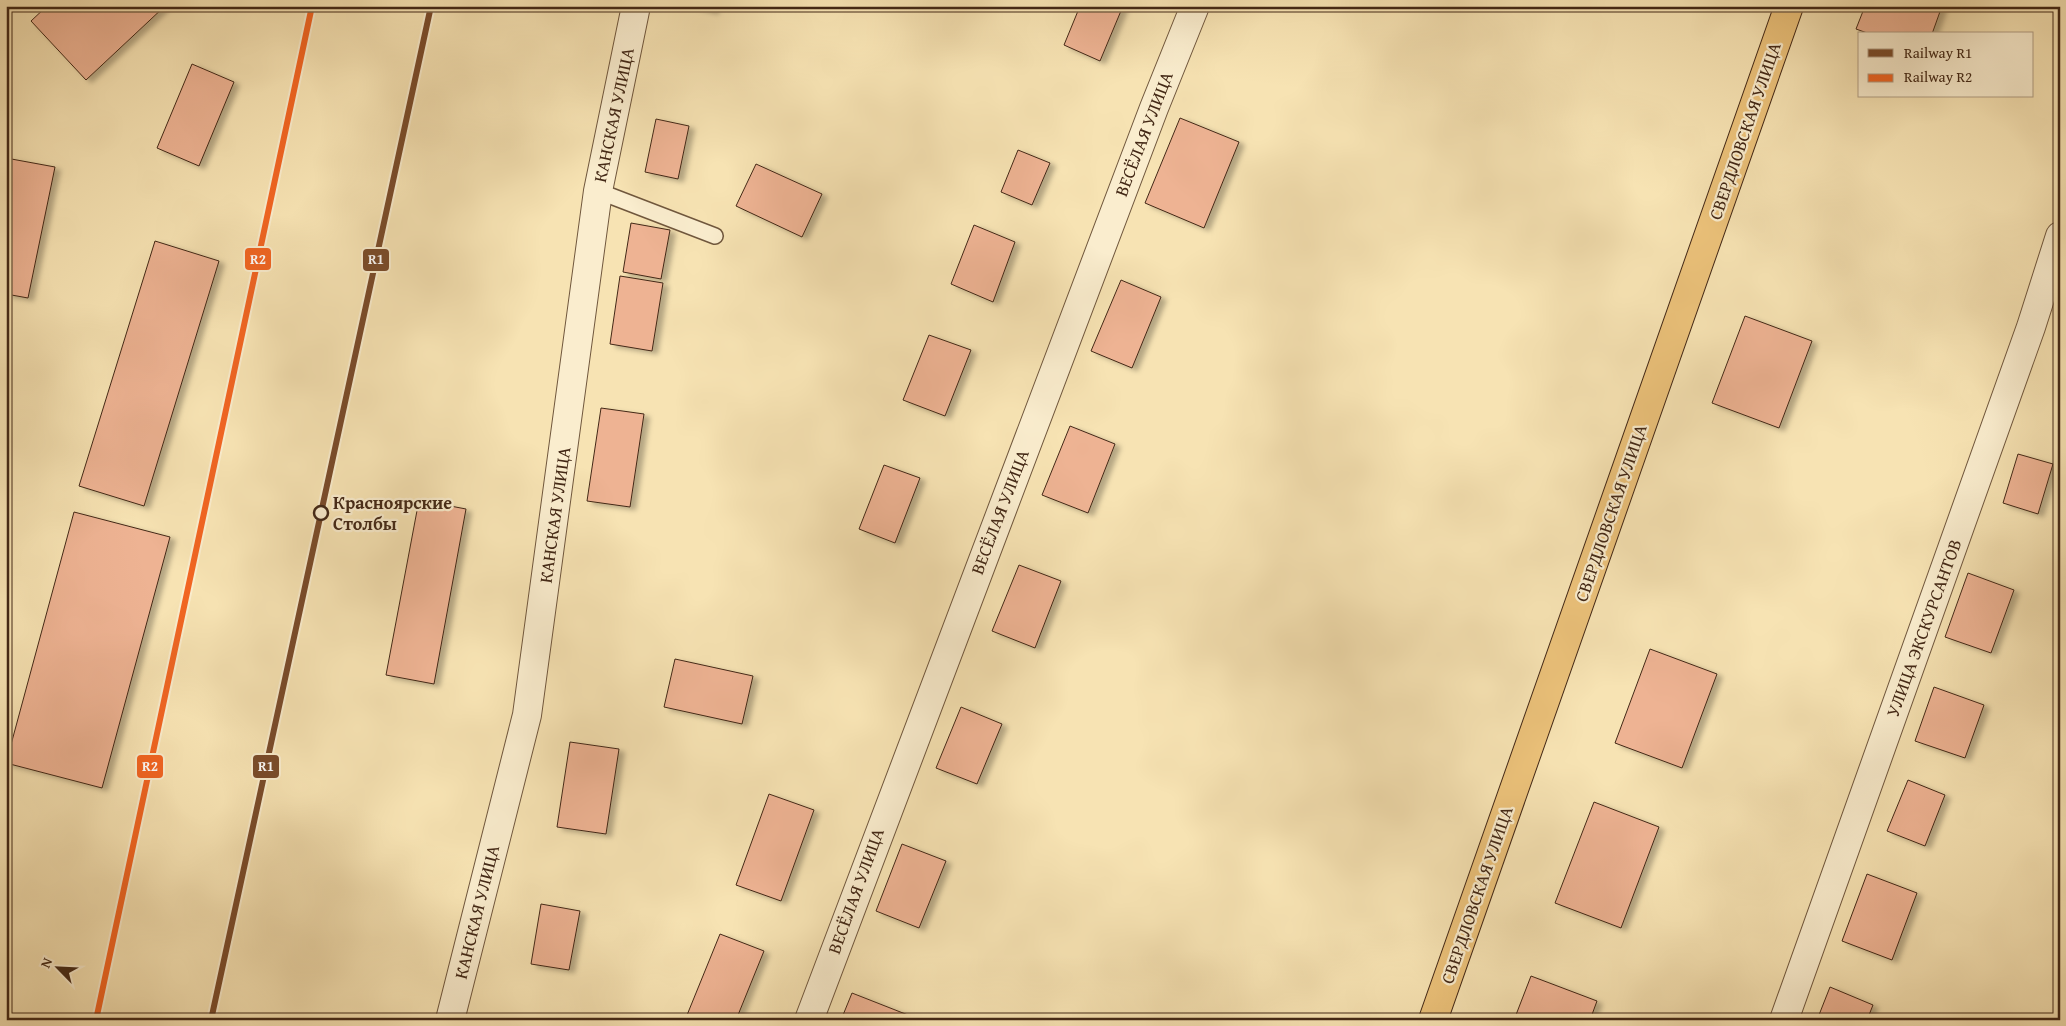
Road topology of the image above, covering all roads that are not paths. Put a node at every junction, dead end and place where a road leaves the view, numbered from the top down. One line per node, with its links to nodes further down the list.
1 (636, 6): 4 (street, КАНСКАЯ УЛИЦА)
2 (1195, 6): 8 (street, ВЕСЁЛАЯ УЛИЦА)
3 (1789, 6): 9 (highway, СВЕРДЛОВСКАЯ УЛИЦА)
4 (598, 191): 5 (lane); 7 (street, КАНСКАЯ УЛИЦА)
5 (715, 236)
6 (2060, 236): 10 (street, УЛИЦА ЭКСКУРСАНТОВ)
7 (450, 1020)
8 (809, 1020)
9 (1433, 1020)
10 (1784, 1020)

